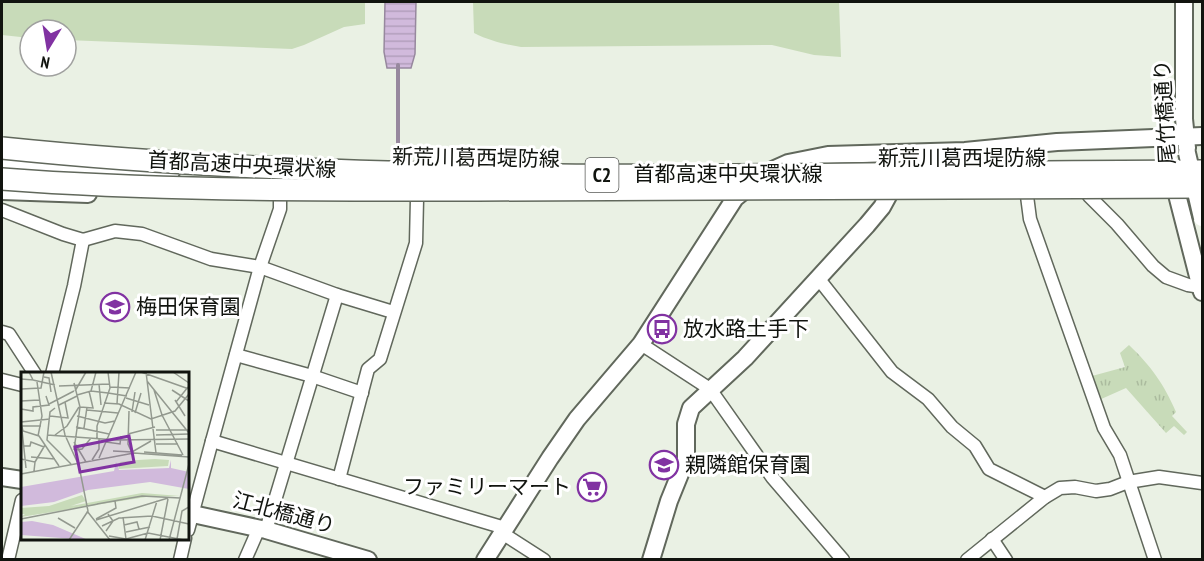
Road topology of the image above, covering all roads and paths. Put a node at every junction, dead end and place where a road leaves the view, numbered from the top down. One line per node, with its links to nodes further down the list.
1 (1184, 2): 3 (main road, 尾竹橋通り)
2 (1203, 136): 3 (main road)
3 (1186, 145): 10 (main road); 22 (main road, 尾竹橋通り, bridge)
4 (2, 148): 6 (highway, 首都高速中央環状線 / C2, bridge)
5 (2, 165): 10 (main road, 新荒川葛西堤防線)
6 (1203, 171)
7 (2, 179): 11 (highway, 首都高速中央環状線 / C2, bridge)
8 (1203, 179): 9 (main road, 新荒川葛西堤防線)
9 (1173, 180): 10 (main road, 新荒川葛西堤防線); 16 (main road)
10 (753, 182): 19 (main road)
11 (1203, 187)
12 (2, 191): 18 (main road, 新荒川葛西堤防線)
13 (1089, 195): 15 (main road, 新荒川葛西堤防線); 16 (main road, 新荒川葛西堤防線); 26 (street)
14 (888, 196): 15 (main road, 新荒川葛西堤防線); 19 (main road, 新荒川葛西堤防線); 25 (main road)
15 (1027, 196): 44 (street)
16 (1177, 196): 17 (main road, 新荒川葛西堤防線); 26 (main road)
17 (1203, 196)
18 (280, 198): 20 (main road, 新荒川葛西堤防線); 24 (street)
19 (735, 198): 20 (main road, 新荒川葛西堤防線); 30 (main road)
20 (417, 199): 28 (street)
21 (2, 210): 23 (street)
22 (1203, 218)
23 (83, 240): 24 (street); 33 (street)
24 (260, 267): 27 (street); 31 (street)
25 (818, 278): 37 (main road); 46 (street)
26 (1202, 289)
27 (337, 295): 28 (street); 34 (street)
28 (393, 312): 38 (street)
29 (2, 332): 32 (street)
30 (641, 344): 37 (street); 50 (main road)
31 (236, 355): 34 (street); 39 (street)
32 (35, 372)
33 (52, 372)
34 (312, 376): 38 (street); 40 (street)
35 (2, 380): 36 (street)
36 (21, 385)
37 (710, 389): 59 (main road); 60 (street)
38 (362, 393): 42 (street)
39 (212, 441): 40 (street); 48 (street)
40 (287, 464): 42 (street); 49 (street)
41 (2, 477): 43 (main road)
42 (339, 479): 50 (street)
43 (21, 480)
44 (1128, 482): 45 (street); 46 (street); 63 (street)
45 (1203, 483)
46 (1045, 497): 51 (street)
47 (21, 504): 53 (street)
48 (189, 519): 49 (main road, 江北橋通り)
49 (263, 529): 55 (street); 56 (main road, 江北橋通り)
50 (504, 531): 57 (main road); 58 (street)
51 (992, 539): 61 (street); 62 (street)
52 (185, 540): 54 (street)
53 (8, 560)
54 (180, 560)
55 (245, 560)
56 (368, 560)
57 (485, 560)
58 (544, 560)
59 (651, 560)
60 (843, 560)
61 (967, 560)
62 (1006, 560)
63 (1155, 560)

